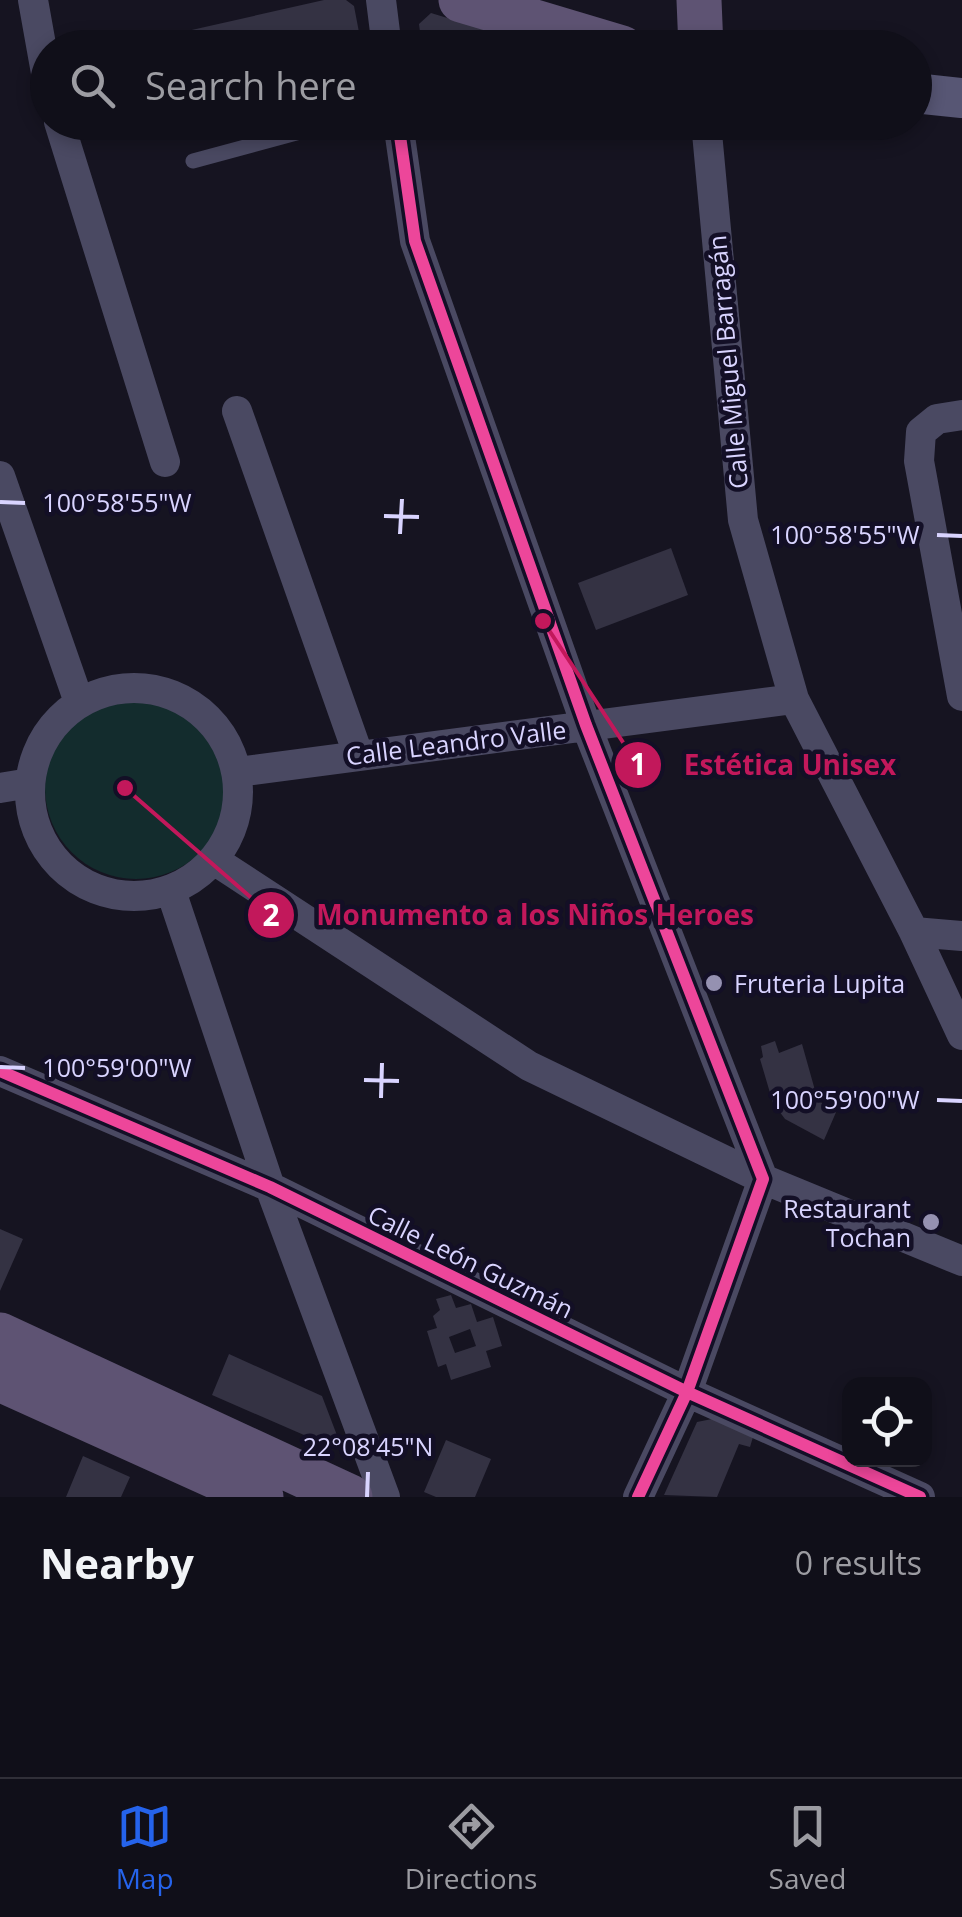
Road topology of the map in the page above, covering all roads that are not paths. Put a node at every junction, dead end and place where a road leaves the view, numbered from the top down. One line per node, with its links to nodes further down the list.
1 (33, 0): 5 (street)
2 (381, 0): 6 (street)
3 (460, 0): 7 (main road)
4 (700, 0): 8 (main road)
5 (38, 30)
6 (385, 30)
7 (561, 30)
8 (700, 30)
9 (932, 95): 10 (main road)
10 (962, 98)
11 (65, 140): 18 (street)
12 (271, 140): 15 (lane)
13 (401, 140): 23 (street)
14 (708, 140): 21 (street, Calle Miguel Barragán)
15 (193, 161)
16 (237, 411): 24 (street)
17 (962, 415): 20 (street)
18 (165, 462)
19 (0, 476): 22 (street)
20 (962, 696)
21 (794, 699): 23 (street, Calle Leandro Valle); 29 (street, Calle Miguel Barragán)
22 (80, 702): 25 (street); 26 (street)
23 (586, 725): 24 (street, Calle Leandro Valle); 33 (street)
24 (358, 754): 25 (street, Calle Leandro Valle)
25 (237, 772): 27 (street)
26 (15, 786): 28 (street)
27 (214, 860): 28 (street); 33 (street)
28 (171, 891): 34 (street)
29 (914, 932): 30 (street); 31 (street, Calle Miguel Barragán)
30 (962, 936)
31 (962, 1036)
32 (0, 1071): 34 (street, Calle León Guzmán)
33 (763, 1179): 35 (street); 38 (street)
34 (270, 1187): 38 (street, Calle León Guzmán); 41 (street)
35 (962, 1262)
36 (0, 1334): 40 (main road)
37 (0, 1379): 39 (main road)
38 (687, 1392): 42 (street); 43 (street, Calle León Guzmán)
39 (261, 1497)
40 (350, 1497)
41 (385, 1497)
42 (638, 1497)
43 (920, 1497)

